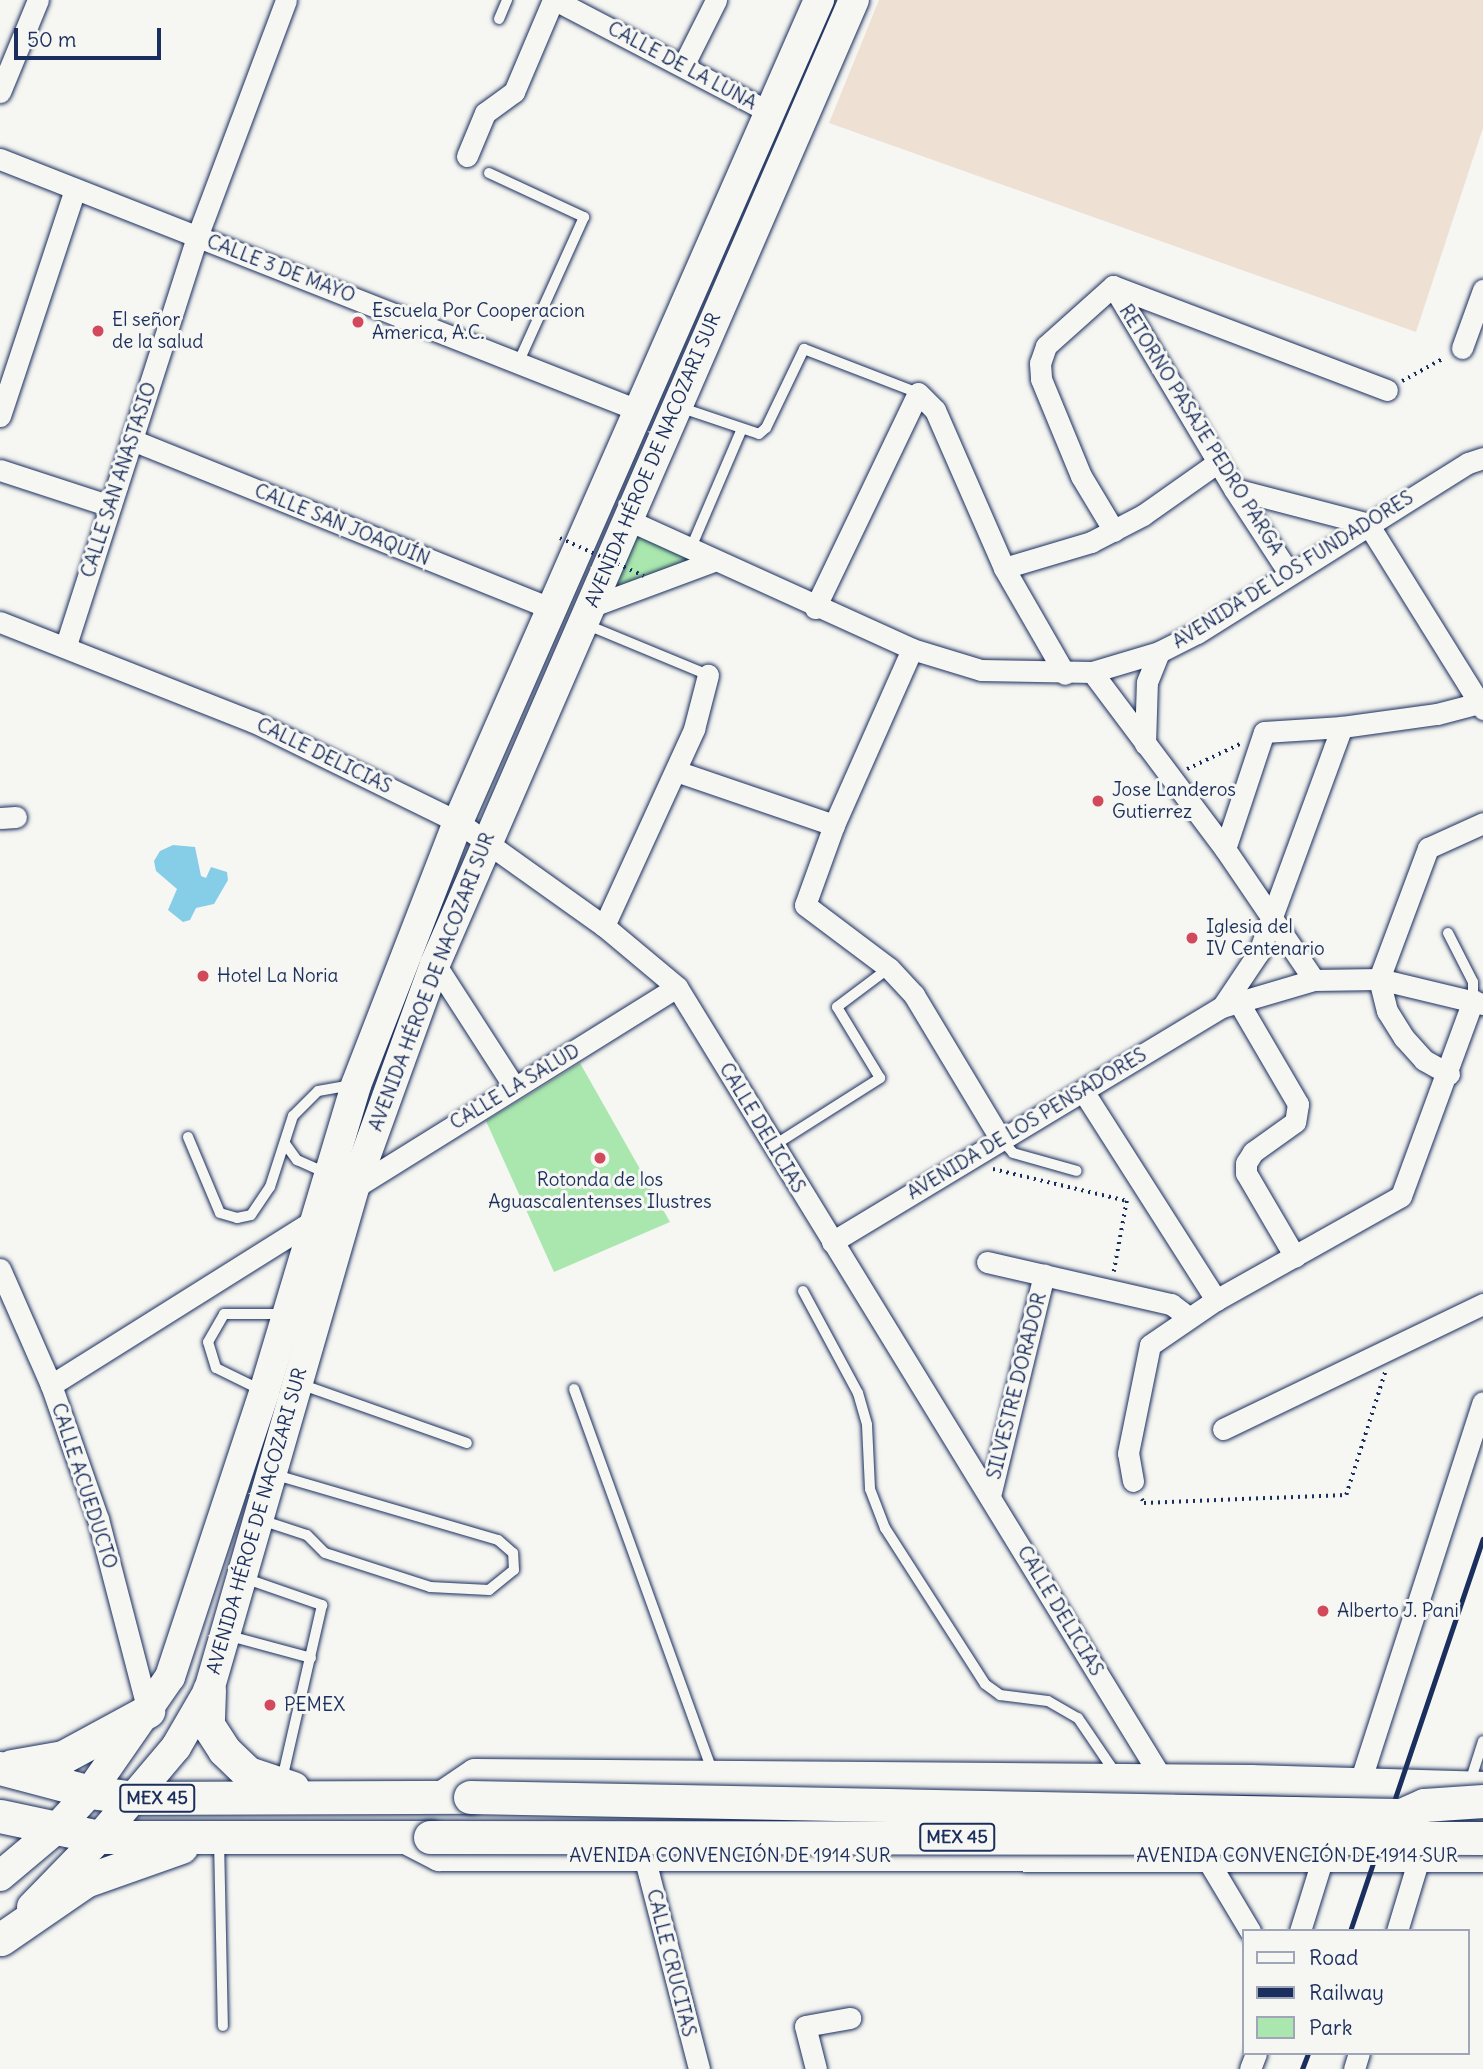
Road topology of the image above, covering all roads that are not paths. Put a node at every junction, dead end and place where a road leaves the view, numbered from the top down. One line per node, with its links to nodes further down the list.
1 (38, 0): 10 (street)
2 (286, 0): 16 (street, CALLE SAN ANASTASIO)
3 (507, 0): 8 (lane)
4 (716, 0): 9 (street)
5 (820, 0): 11 (main road, AVENIDA HÉROE DE NACOZARI SUR)
6 (854, 0): 23 (main road, AVENIDA HÉROE DE NACOZARI SUR)
7 (562, 2): 9 (street, CALLE DE LA LUNA); 12 (street)
8 (499, 19)
9 (683, 66): 11 (street, CALLE DE LA LUNA)
10 (0, 92)
11 (771, 113): 25 (main road, AVENIDA HÉROE DE NACOZARI SUR)
12 (467, 156)
13 (0, 159): 15 (street, CALLE 3 DE MAYO)
14 (489, 173): 20 (lane)
15 (75, 189): 16 (street, CALLE 3 DE MAYO); 24 (street)
16 (197, 237): 20 (street, CALLE 3 DE MAYO); 27 (street, CALLE SAN ANASTASIO)
17 (1113, 286): 21 (street); 29 (street, RETORNO PASAJE PEDRO PARGA); 35 (street, RETORNO PASAJE PEDRO PARGA)
18 (1483, 289): 19 (street)
19 (1462, 348)
20 (518, 363): 25 (street, CALLE 3 DE MAYO)
21 (1387, 390)
22 (918, 393): 26 (lane); 38 (street); 40 (street)
23 (676, 405): 26 (lane); 33 (main road, AVENIDA HÉROE DE NACOZARI SUR)
24 (1, 410)
25 (640, 411): 41 (main road, AVENIDA HÉROE DE NACOZARI SUR)
26 (741, 431): 36 (lane)
27 (132, 440): 32 (street, CALLE SAN ANASTASIO); 41 (street, CALLE SAN JOAQUÍN)
28 (1483, 458): 34 (street, AVENIDA DE LOS FUNDADORES)
29 (1218, 462): 31 (street, RETORNO PASAJE PEDRO PARGA); 35 (street)
30 (0, 470): 32 (street)
31 (1234, 489): 34 (street); 39 (street, RETORNO PASAJE PEDRO PARGA)
32 (110, 506): 44 (street, CALLE SAN ANASTASIO)
33 (626, 519): 36 (street, AVENIDA DE LOS FUNDADORES); 42 (main road, AVENIDA HÉROE DE NACOZARI SUR)
34 (1368, 524): 39 (street, AVENIDA DE LOS FUNDADORES); 50 (street)
35 (1114, 531): 38 (street)
36 (690, 550): 37 (street, AVENIDA DE LOS FUNDADORES)
37 (714, 561): 40 (street, AVENIDA DE LOS FUNDADORES); 42 (street)
38 (1004, 568): 48 (street)
39 (1289, 573): 46 (street, AVENIDA DE LOS FUNDADORES)
40 (815, 608): 45 (street, AVENIDA DE LOS FUNDADORES)
41 (553, 609): 54 (main road, AVENIDA HÉROE DE NACOZARI SUR)
42 (586, 615): 49 (lane); 57 (main road, AVENIDA HÉROE DE NACOZARI SUR)
43 (0, 622): 44 (street, CALLE DELICIAS)
44 (66, 645): 54 (street, CALLE DELICIAS)
45 (912, 649): 48 (street, AVENIDA DE LOS FUNDADORES); 56 (street)
46 (1159, 652): 47 (street, AVENIDA DE LOS FUNDADORES); 52 (street)
47 (1092, 672): 48 (street, AVENIDA DE LOS FUNDADORES); 52 (street)
48 (1065, 674)
49 (708, 675): 53 (street)
50 (1482, 704): 51 (street)
51 (1342, 727): 58 (street); 59 (street, AVENIDA DE LOS PENSADORES)
52 (1145, 744): 58 (street)
53 (676, 771): 56 (street); 60 (street)
54 (458, 822): 57 (street, CALLE DELICIAS); 70 (main road, AVENIDA HÉROE DE NACOZARI SUR)
55 (1483, 823): 64 (street)
56 (834, 825): 63 (street)
57 (486, 840): 60 (street, CALLE DELICIAS); 62 (main road, AVENIDA HÉROE DE NACOZARI SUR)
58 (1225, 849): 59 (street)
59 (1271, 917): 65 (street); 68 (street, AVENIDA DE LOS PENSADORES)
60 (604, 926): 66 (street, CALLE DELICIAS)
61 (1448, 933): 67 (lane)
62 (435, 964): 71 (street); 78 (main road, AVENIDA HÉROE DE NACOZARI SUR)
63 (889, 968): 74 (street); 76 (lane)
64 (1379, 979): 65 (street, AVENIDA DE LOS PENSADORES); 67 (street, AVENIDA DE LOS PENSADORES); 69 (street)
65 (1314, 980): 68 (street, AVENIDA DE LOS PENSADORES)
66 (677, 987): 71 (street, CALLE LA SALUD); 76 (street, CALLE DELICIAS)
67 (1478, 1002): 69 (street)
68 (1230, 1005): 72 (street, AVENIDA DE LOS PENSADORES); 81 (street)
69 (1449, 1074): 81 (street)
70 (356, 1085): 75 (lane); 78 (main road, AVENIDA HÉROE DE NACOZARI SUR)
71 (513, 1085): 78 (street, CALLE LA SALUD)
72 (1083, 1091): 74 (street, AVENIDA DE LOS PENSADORES); 86 (street)
73 (188, 1138): 75 (lane)
74 (1000, 1138): 77 (lane); 80 (street, AVENIDA DE LOS PENSADORES)
75 (286, 1145): 78 (lane)
76 (773, 1146): 80 (street, CALLE DELICIAS)
77 (1077, 1171)
78 (341, 1181): 79 (main road, AVENIDA HÉROE DE NACOZARI SUR); 90 (main road, AVENIDA HÉROE DE NACOZARI SUR)
79 (316, 1219): 88 (main road, AVENIDA HÉROE DE NACOZARI SUR); 91 (street)
80 (832, 1242): 99 (street, CALLE DELICIAS)
81 (1295, 1257): 86 (street)
82 (987, 1262): 84 (street, SILVESTRE DORADOR)
83 (0, 1269): 91 (street, CALLE ACUEDUCTO)
84 (1044, 1275): 89 (street, SILVESTRE DORADOR); 99 (street, SILVESTRE DORADOR)
85 (803, 1291): 109 (lane)
86 (1216, 1300): 89 (street)
87 (1483, 1304): 95 (street)
88 (286, 1314): 93 (main road, AVENIDA HÉROE DE NACOZARI SUR); 93 (lane)
89 (1188, 1317): 98 (street)
90 (297, 1383): 96 (lane); 97 (main road, AVENIDA HÉROE DE NACOZARI SUR)
91 (51, 1385): 105 (street, CALLE ACUEDUCTO)
92 (574, 1389): 108 (lane)
93 (264, 1392): 105 (main road, AVENIDA HÉROE DE NACOZARI SUR)
94 (1483, 1402): 112 (street)
95 (1223, 1429)
96 (467, 1443)
97 (272, 1473): 100 (main road, AVENIDA HÉROE DE NACOZARI SUR); 100 (lane)
98 (1133, 1481)
99 (990, 1496): 110 (street, CALLE DELICIAS)
100 (258, 1519): 101 (main road, AVENIDA HÉROE DE NACOZARI SUR)
101 (242, 1577): 102 (main road, AVENIDA HÉROE DE NACOZARI SUR); 103 (lane)
102 (225, 1634): 103 (lane); 104 (main road, AVENIDA HÉROE DE NACOZARI SUR)
103 (311, 1658): 114 (lane)
104 (209, 1690): 114 (main road); 118 (main road, AVENIDA HÉROE DE NACOZARI SUR)
105 (148, 1710): 107 (main road); 115 (main road, AVENIDA HÉROE DE NACOZARI SUR)
106 (1483, 1741): 116 (lane)
107 (0, 1768): 115 (main road, MEX 45)
108 (714, 1776): 109 (main road); 117 (main road)
109 (1120, 1779): 110 (main road)
110 (1163, 1780): 111 (main road); 128 (street, CALLE DELICIAS)
111 (1251, 1780): 112 (main road); 129 (main road)
112 (1360, 1782): 113 (main road)
113 (1426, 1785): 116 (main road); 131 (main road)
114 (280, 1790): 117 (main road, AVENIDA CONVENCIÓN DE 1914 SUR / MEX 45); 118 (main road, MEX 45)
115 (90, 1792): 118 (main road, MEX 45); 122 (main road, AVENIDA HÉROE DE NACOZARI SUR)
116 (1479, 1792): 119 (main road, bridge); 132 (main road)
117 (456, 1797): 119 (main road, AVENIDA CONVENCIÓN DE 1914 SUR / MEX 45, bridge)
118 (134, 1798): 123 (main road, AVENIDA HÉROE DE NACOZARI SUR)
119 (1399, 1815): 121 (main road, AVENIDA CONVENCIÓN DE 1914 SUR / MEX 45)
120 (0, 1816): 122 (main road, AVENIDA CONVENCIÓN DE 1914 SUR / MEX 45)
121 (1483, 1819)
122 (56, 1829): 123 (main road, AVENIDA CONVENCIÓN DE 1914 SUR / MEX 45); 133 (main road, AVENIDA HÉROE DE NACOZARI SUR)
123 (100, 1837): 126 (main road, AVENIDA CONVENCIÓN DE 1914 SUR / MEX 45); 137 (main road, AVENIDA HÉROE DE NACOZARI SUR)
124 (416, 1837): 125 (main road, AVENIDA CONVENCIÓN DE 1914 SUR / MEX 45, bridge); 126 (main road, AVENIDA CONVENCIÓN DE 1914 SUR / MEX 45); 130 (main road, AVENIDA CONVENCIÓN DE 1914 SUR)
125 (1483, 1838)
126 (210, 1840): 137 (main road); 139 (lane)
127 (1324, 1854): 129 (main road, AVENIDA CONVENCIÓN DE 1914 SUR); 131 (main road, AVENIDA CONVENCIÓN DE 1914 SUR); 135 (street)
128 (1205, 1855): 129 (main road, AVENIDA CONVENCIÓN DE 1914 SUR); 130 (main road, AVENIDA CONVENCIÓN DE 1914 SUR); 134 (street, CALLE DELICIAS)
129 (1255, 1855)
130 (644, 1856): 140 (street, CALLE CRUCITAS)
131 (1424, 1856): 132 (main road, AVENIDA CONVENCIÓN DE 1914 SUR); 136 (street)
132 (1483, 1856)
133 (0, 1876)
134 (1249, 1929)
135 (1301, 1929)
136 (1398, 1929)
137 (0, 1939)
138 (850, 2018): 141 (street)
139 (223, 2026)
140 (699, 2069)
141 (816, 2069)

